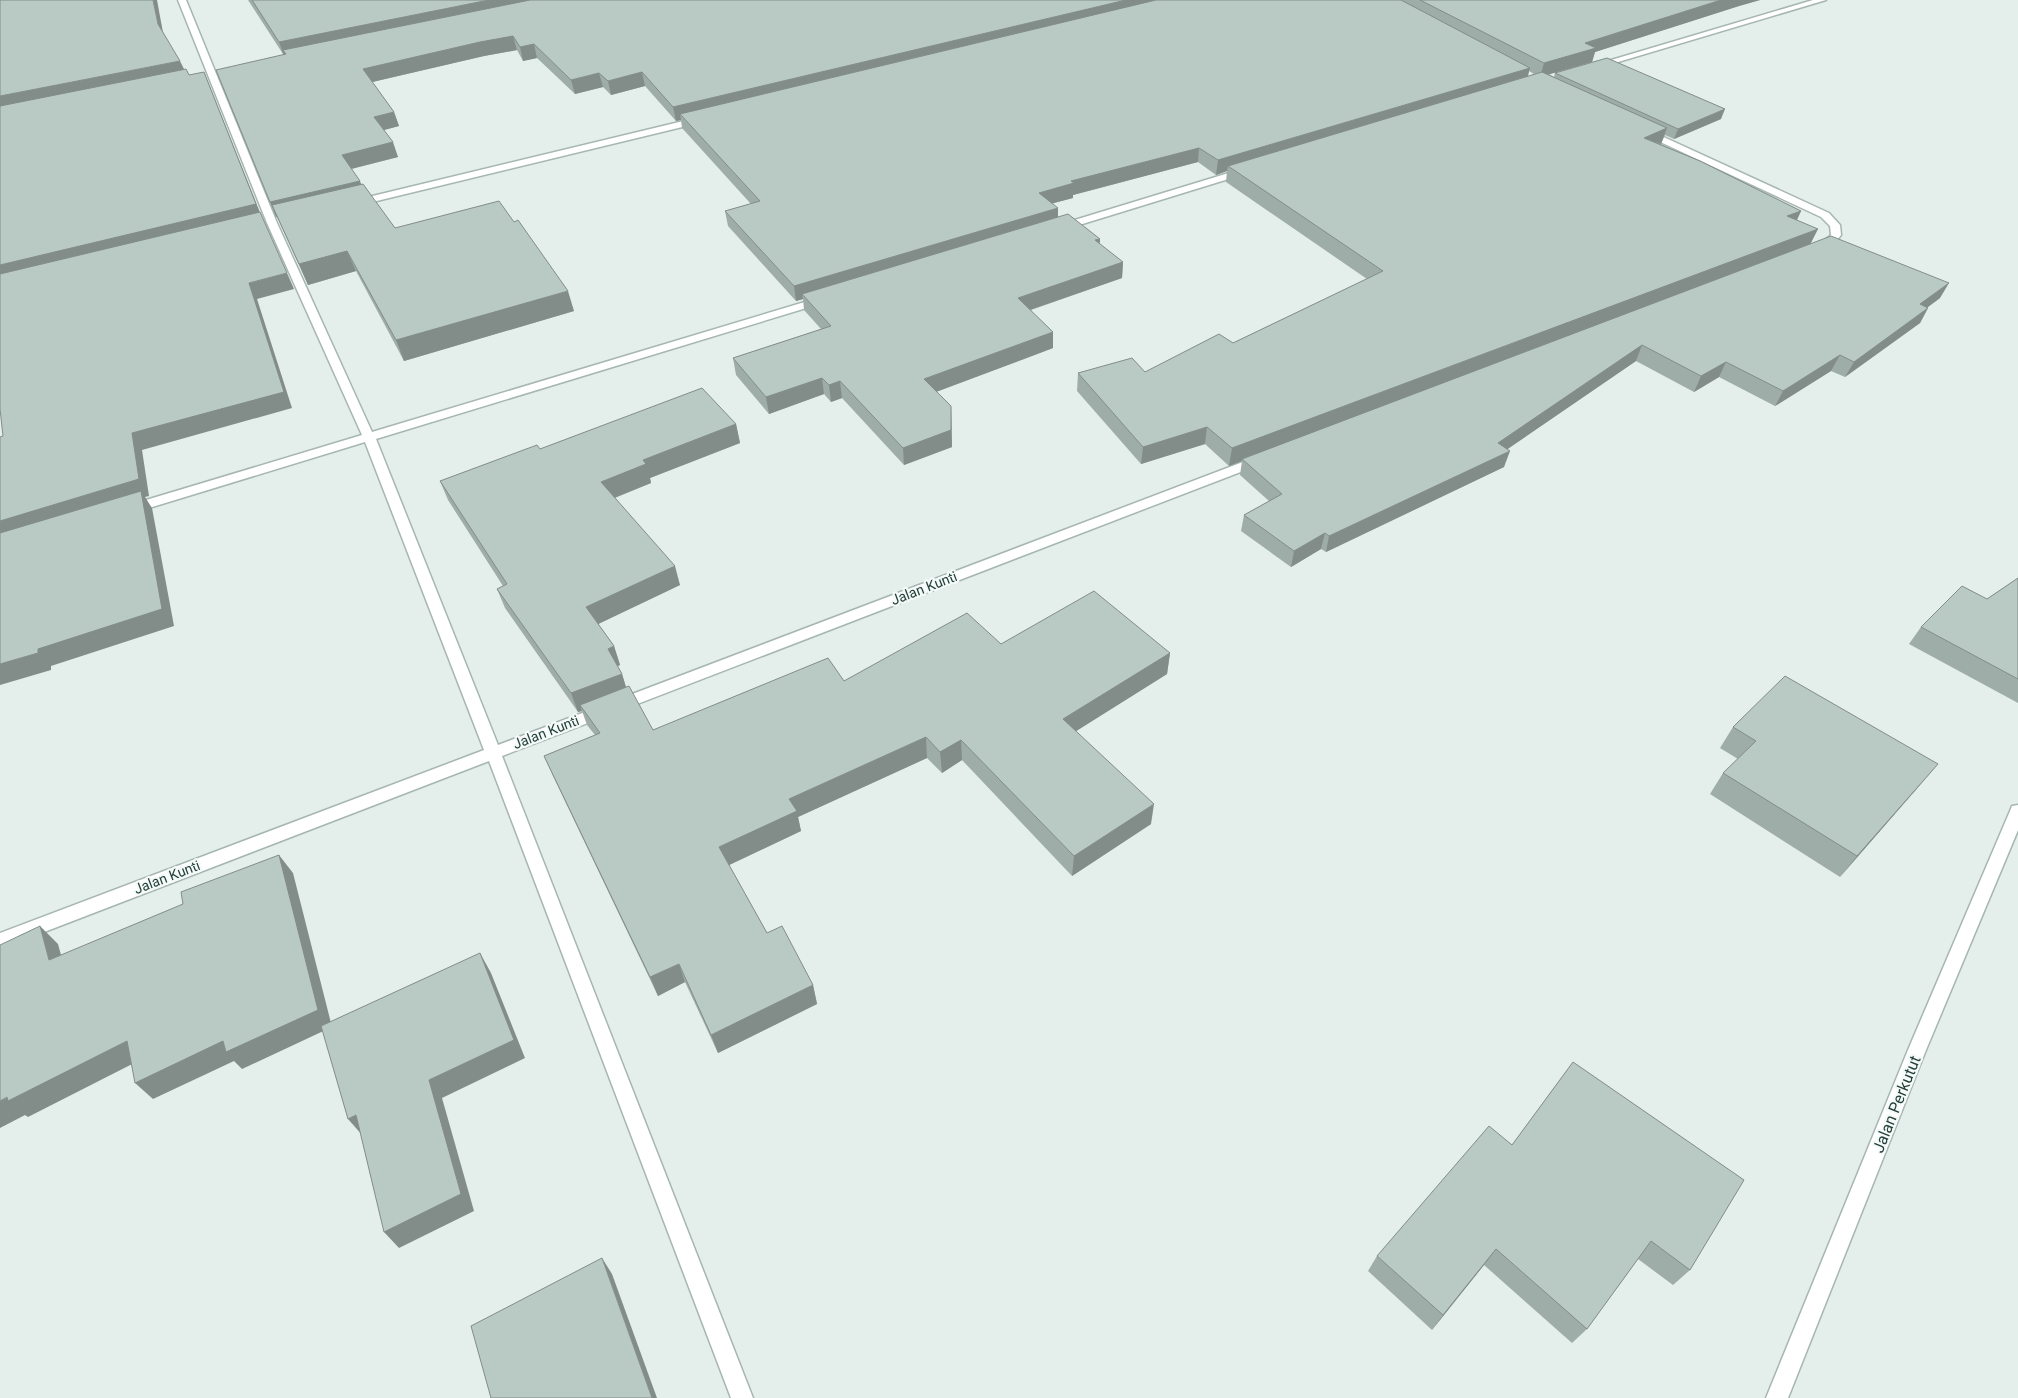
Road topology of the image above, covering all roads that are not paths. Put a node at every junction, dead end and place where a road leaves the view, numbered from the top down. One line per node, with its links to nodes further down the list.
1 (182, 0): 11 (street)
2 (1822, 0): 3 (street)
3 (1586, 68)
4 (706, 119): 7 (street)
5 (1638, 128): 9 (street)
6 (1254, 169): 8 (street)
7 (349, 205)
8 (1045, 232)
9 (1809, 251)
10 (835, 296): 11 (street)
11 (369, 438): 13 (street); 14 (street)
12 (1268, 457): 14 (street, Jalan Kunti)
13 (123, 511)
14 (493, 752): 16 (street, Jalan Kunti); 17 (street)
15 (2018, 811): 18 (street, Jalan Perkutut)
16 (0, 941)
17 (742, 1398)
18 (1777, 1398)

